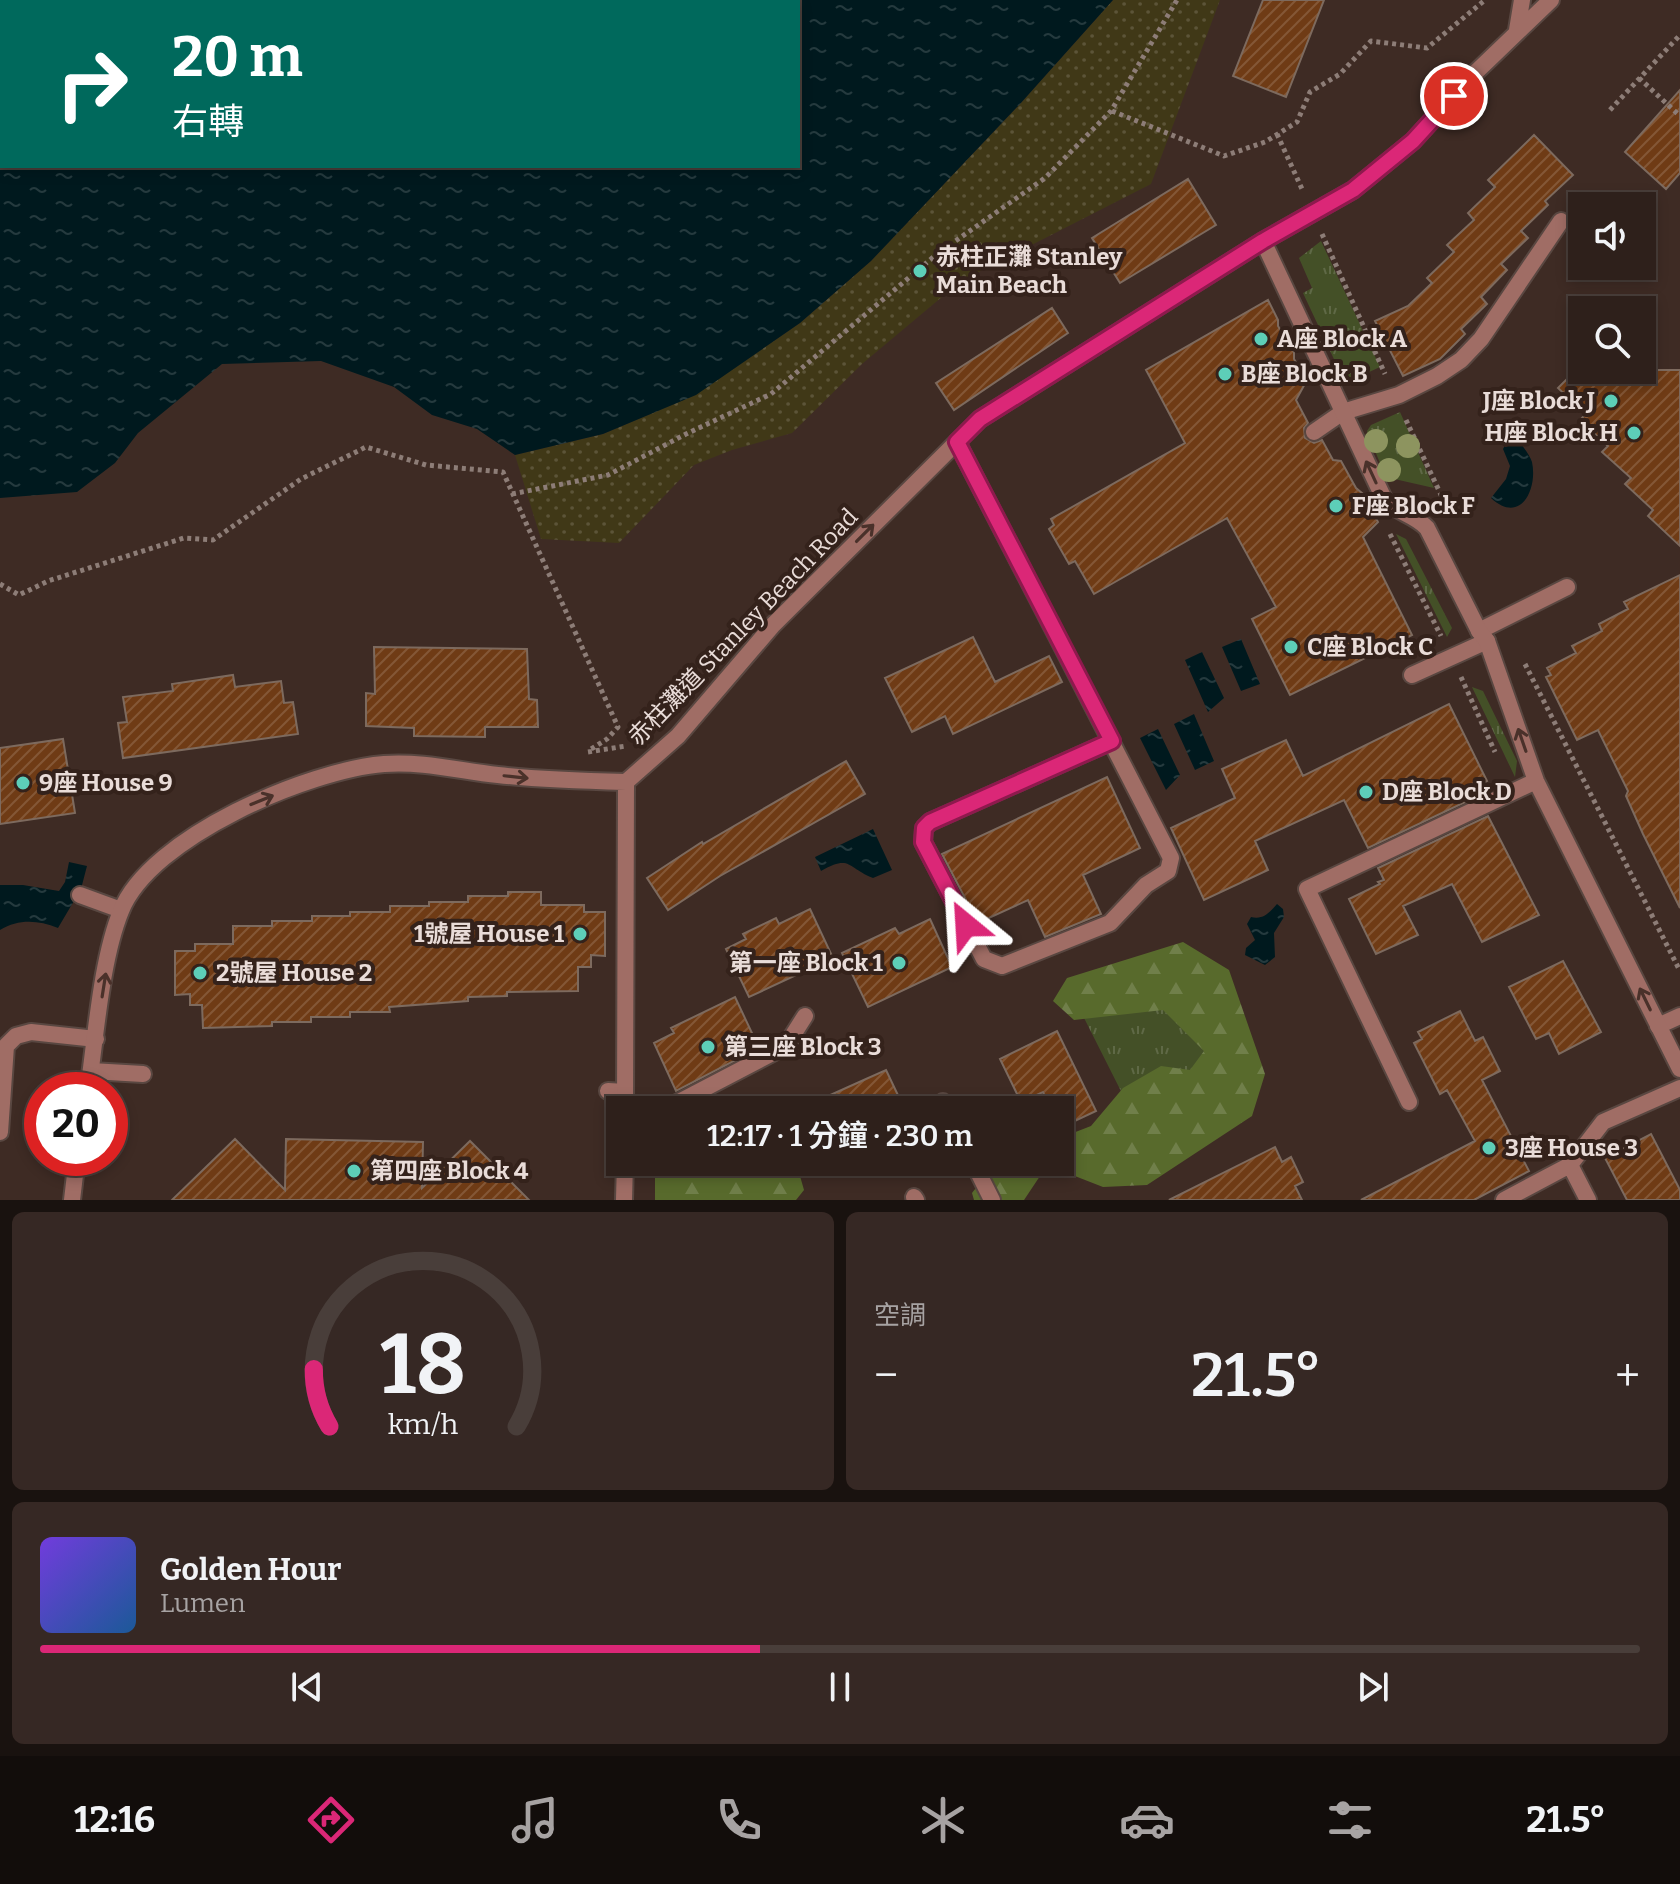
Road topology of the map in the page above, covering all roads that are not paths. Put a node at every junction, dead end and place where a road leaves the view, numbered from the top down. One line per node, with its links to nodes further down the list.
1 (1522, 0): 3 (street)
2 (1551, 0): 3 (street, 赤柱灘道 Stanley Beach Road)
3 (1517, 30): 5 (street, 赤柱灘道 Stanley Beach Road)
4 (1561, 221): 6 (street)
5 (1263, 241): 6 (street); 8 (street, 赤柱灘道 Stanley Beach Road)
6 (1343, 412): 7 (street); 10 (street, one-way to 6)
7 (1314, 432)
8 (957, 442): 12 (street); 14 (street, 赤柱灘道 Stanley Beach Road, one-way to 8)
9 (1567, 587): 10 (street)
10 (1483, 636): 11 (street); 13 (street, one-way to 10)
11 (1412, 675)
12 (1112, 741): 12 (street)
13 (1536, 781): 19 (street, one-way to 13); 27 (street)
14 (626, 782): 16 (street, 赤柱灘道 Stanley Beach Road, one-way to 14); 25 (street)
15 (80, 895): 16 (street)
16 (121, 910): 20 (street, 赤柱灘道 Stanley Beach Road, one-way to 16)
17 (805, 1016): 26 (street)
18 (1680, 1016): 19 (street)
19 (1658, 1026): 21 (street)
20 (96, 1039): 22 (street, 赤柱灘道 Stanley Beach Road); 28 (street)
21 (1680, 1069)
22 (91, 1071): 23 (street)
23 (143, 1074)
24 (1680, 1088): 29 (street)
25 (619, 1096)
26 (690, 1096)
27 (1409, 1102)
28 (0, 1132)
29 (1570, 1165): 36 (street); 37 (street)
30 (75, 1176): 33 (street)
31 (625, 1176): 34 (street)
32 (980, 1176): 35 (street)
33 (72, 1200)
34 (624, 1200)
35 (992, 1200)
36 (1504, 1200)
37 (1588, 1200)

